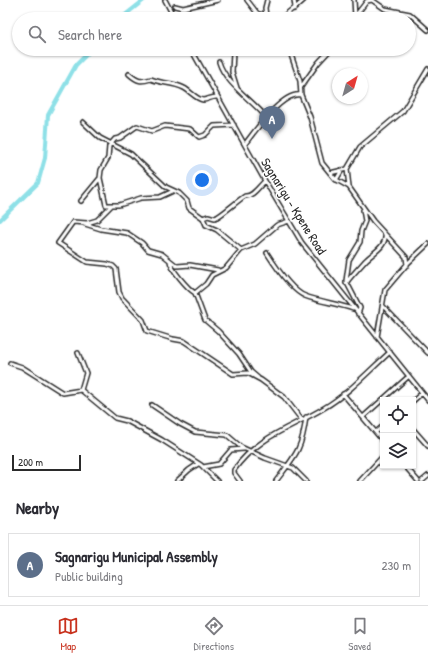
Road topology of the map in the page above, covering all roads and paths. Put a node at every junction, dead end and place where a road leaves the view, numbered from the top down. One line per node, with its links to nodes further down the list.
1 (165, 0): 10 (street)
2 (218, 0): 8 (street)
3 (247, 0): 11 (street)
4 (294, 0): 9 (street)
5 (304, 0): 9 (street)
6 (354, 0): 14 (street)
7 (268, 1): 12 (street)
8 (175, 6)
9 (293, 10): 13 (street)
10 (171, 12)
11 (257, 12)
12 (266, 12)
13 (290, 12)
14 (354, 12)
15 (359, 12): 16 (street)
16 (400, 12)
17 (416, 19): 18 (street)
18 (428, 30)
19 (195, 56): 29 (street, Sagnarigu - Kpene Road)
20 (233, 56): 26 (street)
21 (292, 56): 27 (street)
22 (324, 56): 27 (street)
23 (219, 62): 26 (street)
24 (428, 69): 35 (street)
25 (129, 74): 29 (street)
26 (237, 88): 30 (street)
27 (301, 88): 28 (street)
28 (301, 95): 30 (street); 37 (street)
29 (218, 97): 32 (street, Sagnarigu - Kpene Road)
30 (266, 117): 34 (street)
31 (83, 122): 33 (street)
32 (234, 125): 33 (street); 34 (street, Sagnarigu - Kpene Road)
33 (111, 143): 38 (street); 42 (street)
34 (245, 144): 40 (street, Sagnarigu - Kpene Road)
35 (347, 169): 36 (street); 41 (street)
36 (342, 170): 37 (street); 39 (street)
37 (330, 173): 39 (street)
38 (100, 178): 43 (street); 44 (street)
39 (336, 180): 41 (street)
40 (265, 181): 46 (street); 47 (street, Sagnarigu - Kpene Road)
41 (349, 187): 45 (street)
42 (174, 191): 44 (street); 46 (street)
43 (81, 200)
44 (111, 206): 48 (street)
45 (363, 207): 49 (street); 56 (street)
46 (203, 218): 51 (street)
47 (289, 220): 51 (street); 59 (street, Sagnarigu - Kpene Road)
48 (82, 223): 53 (street); 67 (street)
49 (385, 234): 54 (street); 56 (street)
50 (428, 244): 54 (street)
51 (241, 250): 55 (street)
52 (267, 252): 59 (street)
53 (170, 261): 55 (street); 57 (street)
54 (407, 265): 58 (street)
55 (218, 270): 57 (street)
56 (346, 283): 60 (street)
57 (195, 293): 67 (street)
58 (383, 306): 61 (street); 64 (street)
59 (353, 309): 60 (street, Sagnarigu - Kpene Road)
60 (358, 314): 61 (street, Sagnarigu - Kpene Road)
61 (377, 337): 62 (street, Sagnarigu - Kpene Road)
62 (390, 352): 66 (street, Sagnarigu - Kpene Road); 70 (street)
63 (78, 353): 68 (street)
64 (428, 353)
65 (10, 363): 68 (street)
66 (409, 376): 69 (street, Sagnarigu - Kpene Road); 75 (street)
67 (259, 379): 76 (street)
68 (81, 390): 85 (street)
69 (422, 393): 71 (street); 72 (street, Sagnarigu - Kpene Road)
70 (343, 394): 74 (street); 75 (street)
71 (416, 398)
72 (428, 400)
73 (152, 405): 82 (street)
74 (306, 417): 76 (street); 86 (street)
75 (363, 417): 78 (street)
76 (301, 419): 83 (street)
77 (380, 429): 78 (street)
78 (376, 432): 80 (street)
79 (416, 432): 81 (street)
80 (380, 437)
81 (428, 446)
82 (247, 449): 83 (street); 87 (street)
83 (251, 451): 86 (street); 92 (street)
84 (380, 459): 95 (street)
85 (198, 464): 87 (street); 90 (street)
86 (288, 466): 93 (street); 94 (street)
87 (203, 467): 91 (street)
88 (408, 469): 96 (street)
89 (428, 476): 97 (street)
90 (177, 481)
91 (217, 481)
92 (240, 481)
93 (276, 481)
94 (306, 481)
95 (360, 481)
96 (418, 481)
97 (422, 481)

